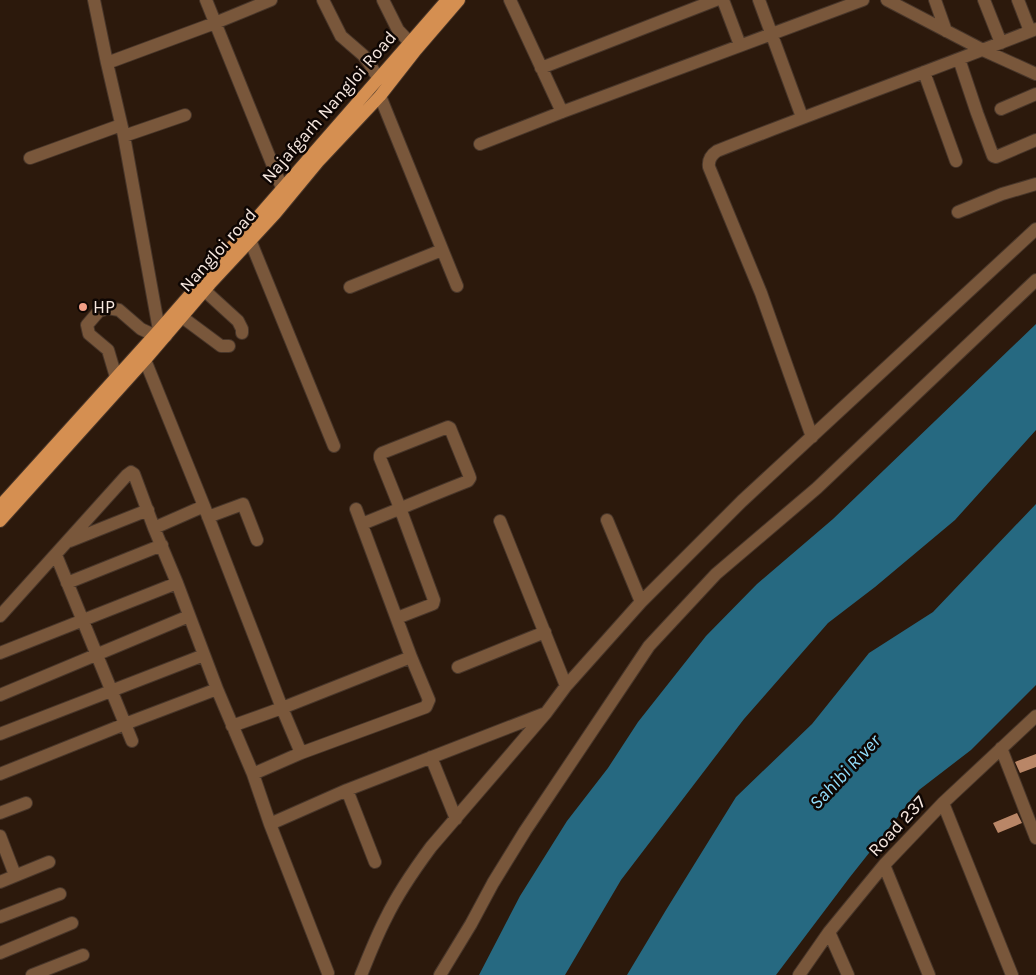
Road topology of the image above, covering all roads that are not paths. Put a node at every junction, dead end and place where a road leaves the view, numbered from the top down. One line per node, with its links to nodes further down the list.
1 (94, 0): 26 (street)
2 (206, 0): 17 (street)
3 (270, 0): 17 (street)
4 (324, 0): 32 (street)
5 (383, 0): 23 (street)
6 (446, 0): 23 (main road, Najafgarh Nangloi Road)
7 (459, 0): 23 (main road, Nangloi road)
8 (510, 0): 28 (street)
9 (716, 0): 28 (street)
10 (723, 0): 22 (street)
11 (759, 0): 20 (street)
12 (863, 0): 20 (street)
13 (935, 0): 19 (street)
14 (984, 0): 21 (street)
15 (1018, 0): 18 (street)
16 (891, 1): 19 (street)
17 (216, 23): 26 (street); 45 (street)
18 (1033, 30): 21 (street)
19 (946, 31): 24 (street)
20 (772, 33): 22 (street); 38 (street)
21 (1001, 43): 24 (street)
22 (740, 45): 36 (street)
23 (413, 46): 32 (main road, Najafgarh Nangloi Road); 34 (main road, Nangloi road)
24 (983, 50): 25 (street); 29 (street)
25 (959, 60): 30 (street); 40 (street)
26 (107, 63): 39 (street)
27 (1036, 63): 29 (street)
28 (541, 68): 36 (street)
29 (1024, 68): 31 (street)
30 (924, 72): 38 (street); 43 (street)
31 (1036, 74)
32 (378, 78): 45 (main road, Najafgarh Nangloi Road)
33 (1036, 94): 35 (street)
34 (380, 96): 48 (main road, Nangloi road); 49 (street)
35 (1001, 110)
36 (562, 112): 41 (street)
37 (185, 115): 39 (street)
38 (802, 117): 60 (street)
39 (122, 130): 42 (street); 56 (street)
40 (1036, 140)
41 (480, 144)
42 (30, 158)
43 (956, 160)
44 (1036, 184): 46 (street)
45 (282, 188): 56 (main road, Najafgarh Nangloi Road)
46 (958, 212)
47 (1036, 229): 60 (street)
48 (250, 240): 53 (main road, Nangloi road); 61 (street)
49 (442, 250): 51 (street); 52 (street)
50 (1036, 280): 127 (street)
51 (457, 286)
52 (350, 287)
53 (204, 290): 54 (main road, Nangloi road); 55 (street)
54 (182, 317): 56 (main road, Nangloi road); 57 (street)
55 (242, 333)
56 (159, 334): 58 (main road, Nangloi road); 59 (main road, Najafgarh Nangloi Road); 59 (street)
57 (229, 346)
58 (145, 360): 66 (street); 68 (main road, Nangloi road)
59 (116, 377): 62 (main road, Najafgarh Nangloi Road)
60 (812, 437): 78 (street)
61 (334, 446)
62 (0, 506)
63 (400, 508): 63 (street); 70 (street); 81 (street)
64 (356, 509): 70 (street)
65 (148, 510): 71 (street); 73 (street); 73 (street)
66 (206, 511): 71 (street); 72 (street); 93 (street)
67 (607, 520): 78 (street)
68 (0, 521)
69 (500, 521): 83 (street)
70 (362, 524): 81 (street)
71 (154, 528): 74 (street)
72 (257, 540)
73 (68, 542): 75 (street)
74 (162, 545): 76 (street); 77 (street)
75 (56, 556): 76 (street); 79 (street)
76 (67, 583): 82 (street)
77 (178, 583): 80 (street); 82 (street)
78 (641, 602): 89 (street)
79 (0, 616)
80 (189, 616): 85 (street); 86 (street)
81 (397, 618): 87 (street)
82 (82, 620): 84 (street); 85 (street)
83 (545, 632): 88 (street); 89 (street)
84 (0, 652)
85 (96, 654): 91 (street); 92 (street)
86 (204, 655): 90 (street); 91 (street)
87 (411, 657): 93 (street); 101 (street)
88 (458, 667)
89 (566, 686): 94 (street)
90 (216, 689): 96 (street); 97 (street)
91 (111, 691): 96 (street); 98 (street)
92 (0, 694)
93 (282, 708): 97 (street); 101 (street)
94 (546, 713): 102 (street); 109 (street)
95 (1036, 716): 100 (street, Road 237)
96 (125, 724): 99 (street); 103 (street)
97 (232, 726): 104 (street)
98 (0, 734)
99 (132, 741)
100 (1001, 748): 107 (street, Road 237); 112 (street)
101 (301, 753): 104 (street)
102 (431, 757): 105 (street); 109 (street)
103 (0, 774)
104 (252, 774): 110 (street)
105 (347, 790): 110 (street); 114 (street)
106 (26, 803): 108 (street)
107 (943, 803): 115 (street, Road 237); 131 (street)
108 (0, 813)
109 (456, 819): 126 (street)
110 (270, 824): 124 (street)
111 (0, 836): 116 (street)
112 (1036, 838)
113 (49, 862): 116 (street)
114 (375, 862)
115 (884, 865): 121 (street, Road 237); 130 (street)
116 (15, 875): 117 (street)
117 (0, 882)
118 (60, 894): 119 (street)
119 (0, 917)
120 (72, 923): 122 (street)
121 (829, 932): 128 (street, Road 237); 129 (street)
122 (0, 953)
123 (82, 955): 125 (street)
124 (328, 973)
125 (32, 975)
126 (361, 975)
127 (440, 975)
128 (799, 975)
129 (848, 975)
130 (929, 975)
131 (1012, 975)

